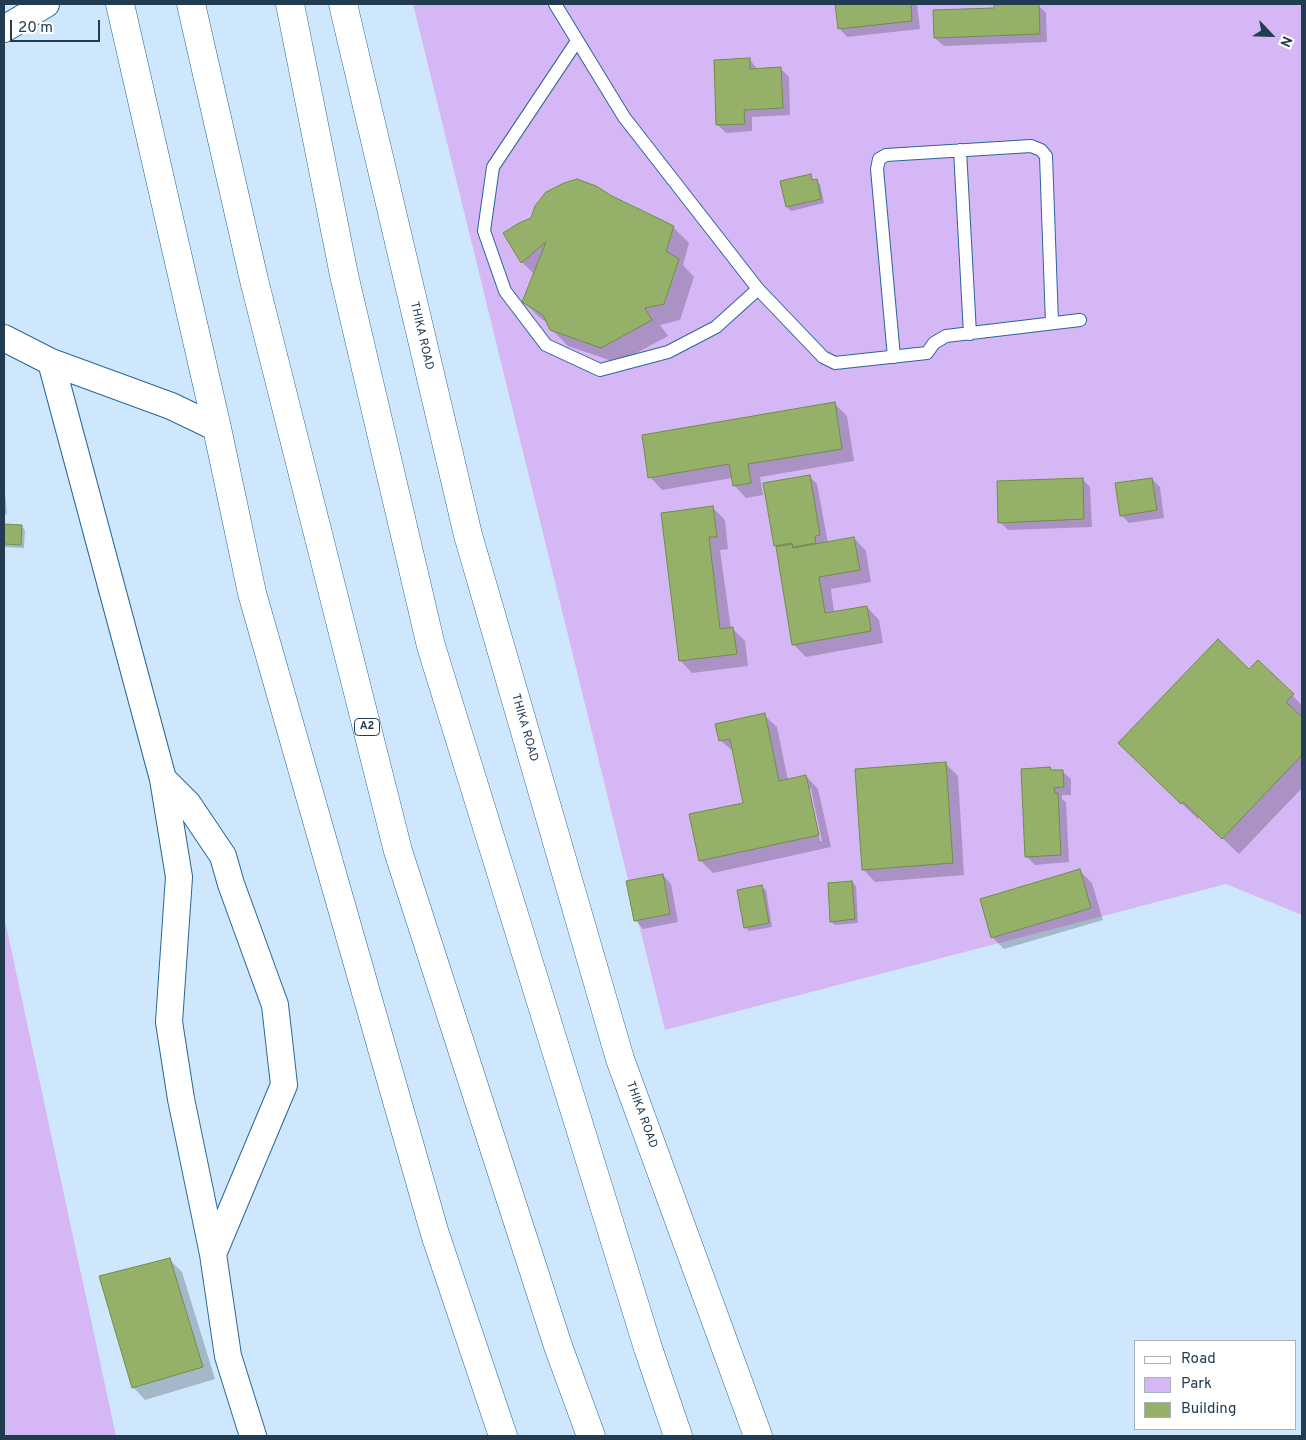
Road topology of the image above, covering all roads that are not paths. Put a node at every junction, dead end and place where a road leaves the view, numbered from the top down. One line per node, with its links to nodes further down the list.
1 (46, 4): 7 (street)
2 (120, 4): 17 (main road)
3 (191, 4): 22 (main road, A2)
4 (290, 4): 23 (main road)
5 (343, 4): 24 (main road, THIKA ROAD)
6 (555, 4): 8 (lane)
7 (4, 29)
8 (577, 41): 10 (lane); 10 (lane)
9 (960, 150): 12 (lane); 13 (lane); 15 (lane)
10 (758, 289): 15 (lane)
11 (1080, 320): 12 (lane)
12 (1052, 323): 13 (lane)
13 (970, 334): 15 (lane)
14 (4, 338): 16 (street)
15 (894, 357)
16 (51, 362): 17 (street); 18 (street)
17 (217, 428): 21 (main road)
18 (163, 779): 19 (street); 19 (street)
19 (213, 1254): 20 (street)
20 (252, 1436)
21 (503, 1436)
22 (591, 1436)
23 (678, 1436)
24 (758, 1436)

